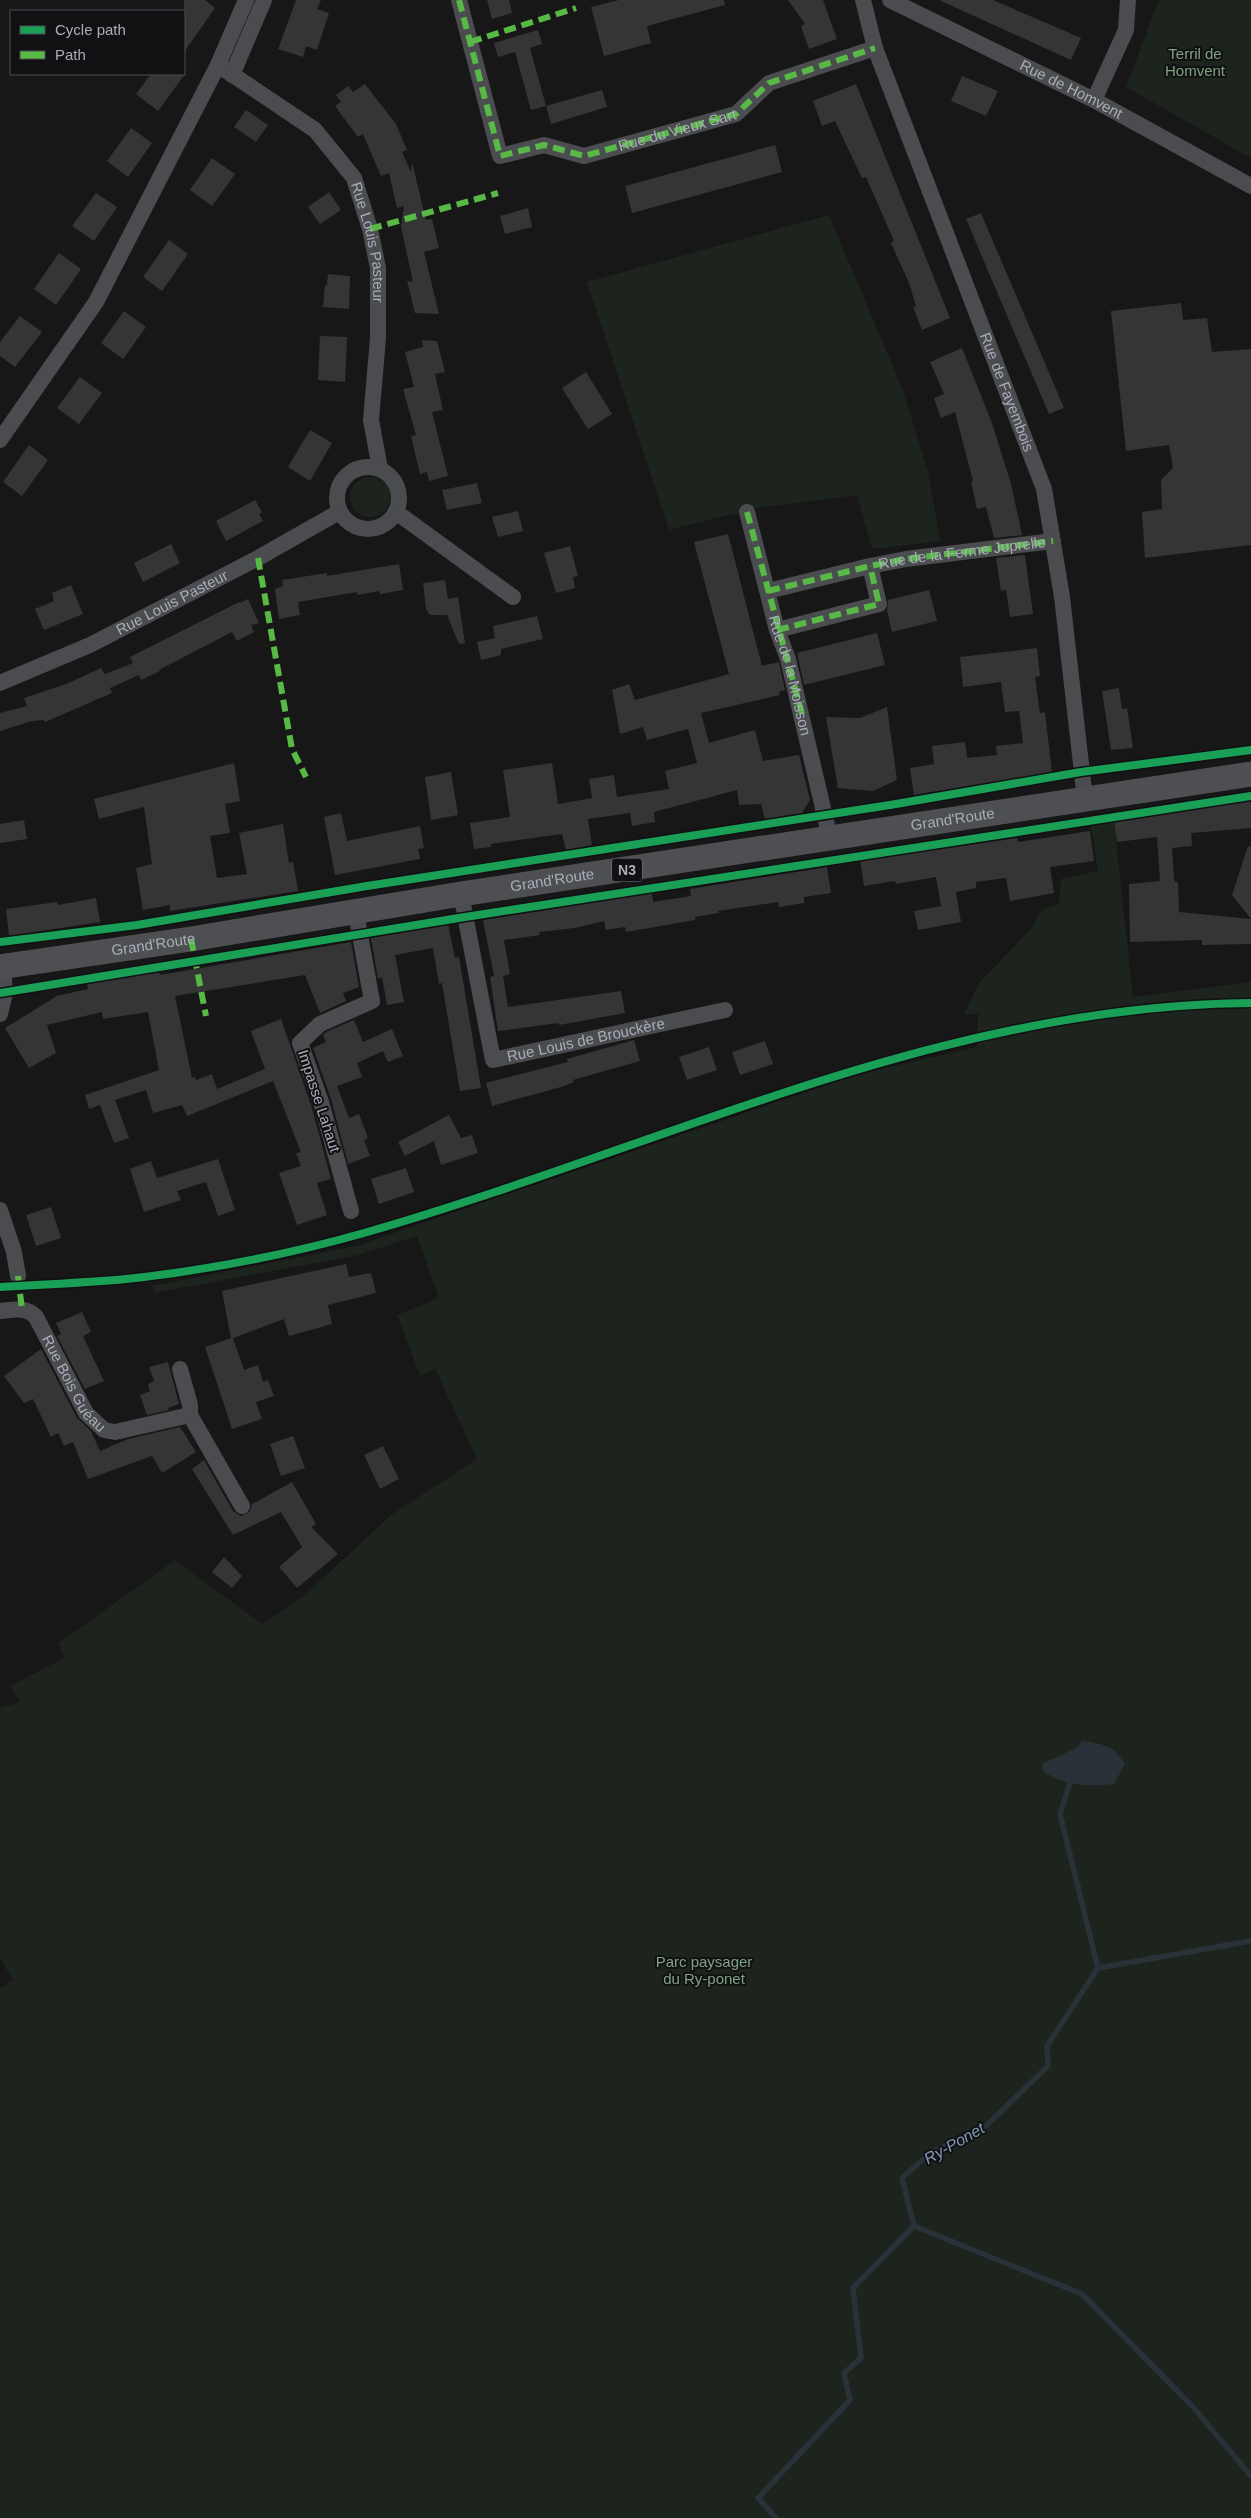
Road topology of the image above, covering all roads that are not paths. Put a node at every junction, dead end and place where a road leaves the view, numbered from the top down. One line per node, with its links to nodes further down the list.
1 (246, 0): 8 (street)
2 (264, 0): 9 (street)
3 (459, 0): 7 (street, Rue du Vieux Sart)
4 (863, 0): 7 (street, Rue de Fayembois)
5 (890, 0): 10 (street, Rue de Homvent)
6 (1128, 0): 10 (street)
7 (875, 48): 17 (street, Rue de Fayembois)
8 (218, 65): 9 (street, Rue Louis Pasteur); 12 (street)
9 (232, 75): 13 (street, Rue Louis Pasteur)
10 (1094, 100): 11 (street, Rue de Homvent)
11 (1251, 186)
12 (0, 440)
13 (380, 469): 14 (street); 15 (street)
14 (339, 512): 15 (street); 22 (street, Rue Louis Pasteur)
15 (396, 512): 20 (street)
16 (748, 512): 19 (street, Rue de la Moisson)
17 (1053, 541): 18 (street, Rue de la Ferme Juprelle); 24 (street, Rue de Fayembois)
18 (870, 566): 19 (street, Rue de la Ferme Juprelle); 21 (street, Rue de la Ferme Juprelle)
19 (768, 591): 21 (street, Rue de la Moisson)
20 (513, 597)
21 (778, 630): 25 (street, Rue de la Moisson)
22 (0, 683)
23 (1251, 774): 24 (main road, Grand'Route / N3)
24 (1084, 799): 25 (main road, Grand'Route / N3)
25 (830, 838): 26 (main road, Grand'Route / N3)
26 (461, 894): 27 (main road, Grand'Route / N3); 29 (street, Rue Louis de Brouckère)
27 (356, 912): 28 (main road, Grand'Route / N3); 32 (street, Impasse Lahaut)
28 (1, 967): 30 (street)
29 (725, 1010)
30 (0, 1014)
31 (0, 1210): 33 (street)
32 (351, 1211)
33 (18, 1276)
34 (0, 1311): 36 (street, Rue Bois Guéau)
35 (180, 1369): 36 (street)
36 (190, 1415): 37 (street)
37 (242, 1506)

